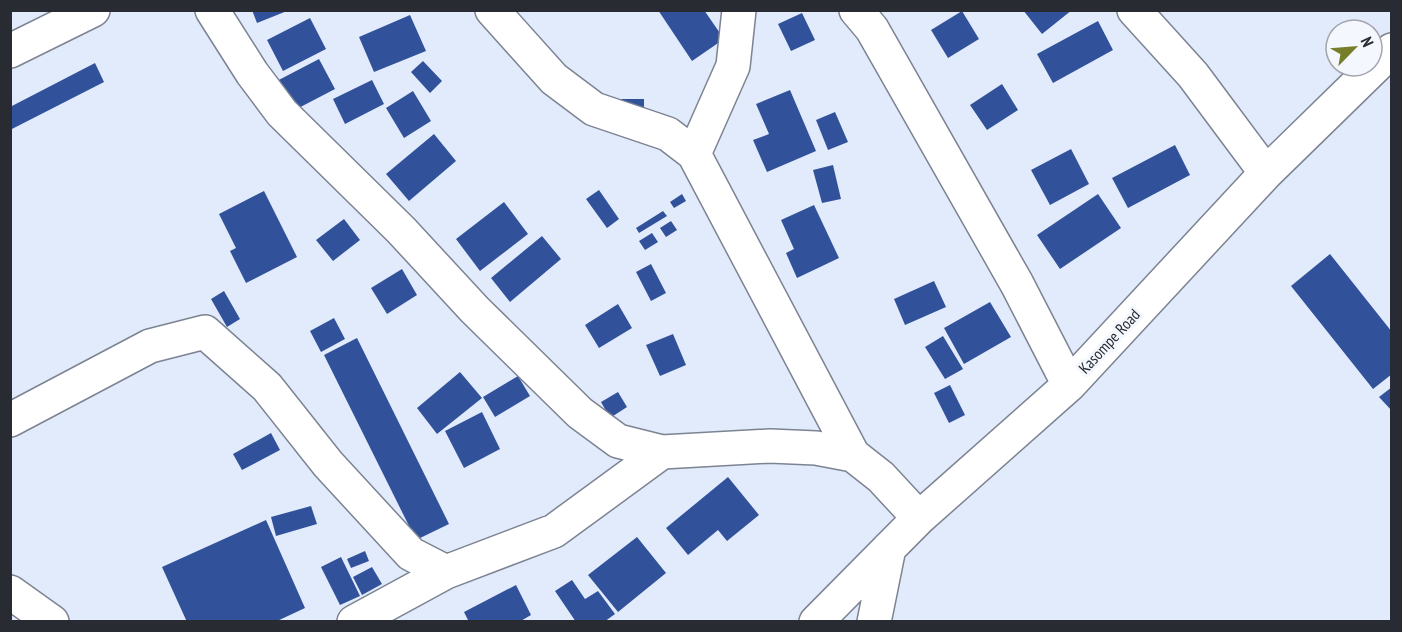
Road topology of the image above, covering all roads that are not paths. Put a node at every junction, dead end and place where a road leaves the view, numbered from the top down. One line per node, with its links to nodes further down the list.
1 (93, 10): 8 (street)
2 (212, 10): 13 (street)
3 (492, 10): 9 (street)
4 (740, 10): 9 (street)
5 (856, 10): 11 (street)
6 (1134, 10): 10 (street)
7 (1392, 50): 10 (street, Kasompe Road)
8 (10, 51)
9 (694, 154): 14 (street)
10 (1266, 173): 11 (street, Kasompe Road)
11 (1069, 385): 15 (street, Kasompe Road)
12 (10, 420): 17 (street)
13 (662, 452): 14 (street); 17 (street)
14 (853, 456): 15 (street)
15 (919, 518): 16 (street, Kasompe Road)
16 (889, 548): 21 (street, Kasompe Road); 22 (street)
17 (446, 572): 20 (street)
18 (10, 592): 19 (street)
19 (52, 621)
20 (354, 621)
21 (816, 621)
22 (874, 621)

